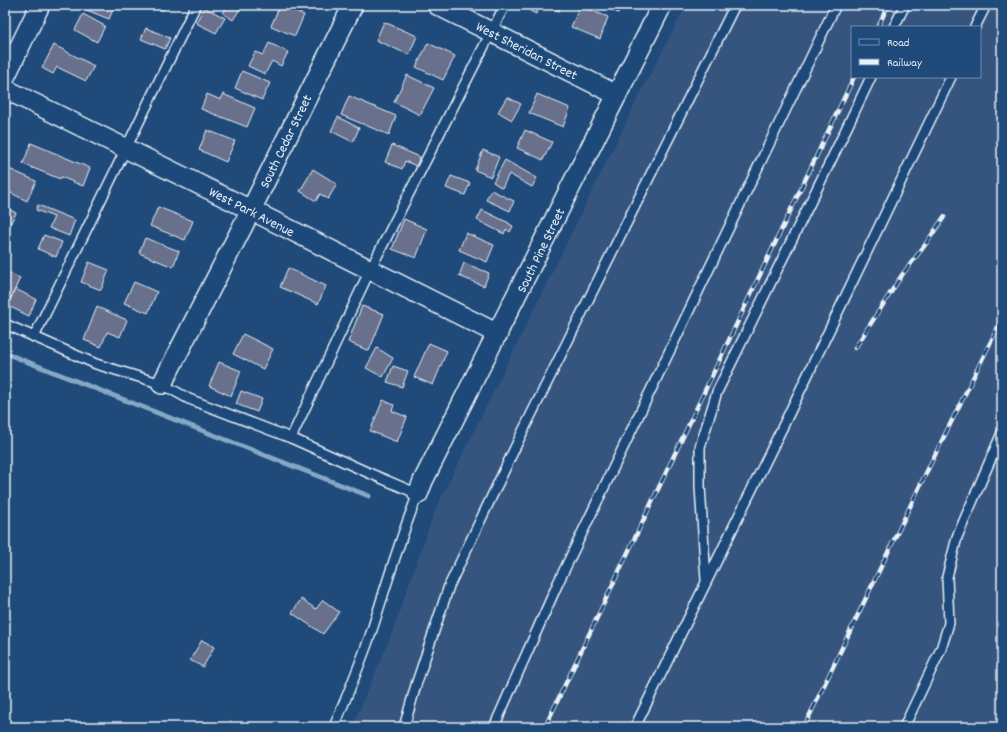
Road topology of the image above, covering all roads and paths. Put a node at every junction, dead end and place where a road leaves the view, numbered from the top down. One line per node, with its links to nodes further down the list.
1 (40, 5): 14 (street)
2 (196, 5): 19 (lane)
3 (353, 5): 20 (street, South Cedar Street)
4 (437, 5): 13 (street, West Sheridan Street)
5 (504, 5): 13 (lane)
6 (662, 5): 18 (street, South Pine Street)
7 (735, 5): 31 (lane)
8 (836, 5): 32 (lane)
9 (905, 5): 11 (lane)
10 (986, 5): 12 (lane)
11 (894, 26)
12 (976, 26)
13 (491, 32): 18 (street, West Sheridan Street); 21 (lane)
14 (5, 77)
15 (871, 78): 29 (lane)
16 (951, 78): 29 (lane)
17 (5, 89): 19 (street, West Park Avenue)
18 (617, 95): 23 (street, South Pine Street)
19 (125, 148): 20 (street, West Park Avenue); 24 (lane)
20 (250, 210): 21 (street, West Park Avenue); 25 (street, South Cedar Street)
21 (370, 270): 23 (street, West Park Avenue); 27 (lane)
22 (5, 324): 24 (lane)
23 (498, 334): 28 (street, South Pine Street)
24 (34, 337): 25 (lane)
25 (162, 384): 27 (lane)
26 (1002, 433): 34 (lane)
27 (291, 438): 28 (lane)
28 (418, 494): 30 (lane)
29 (706, 581): 33 (lane)
30 (334, 727)
31 (404, 727)
32 (494, 727)
33 (634, 727)
34 (904, 727)

